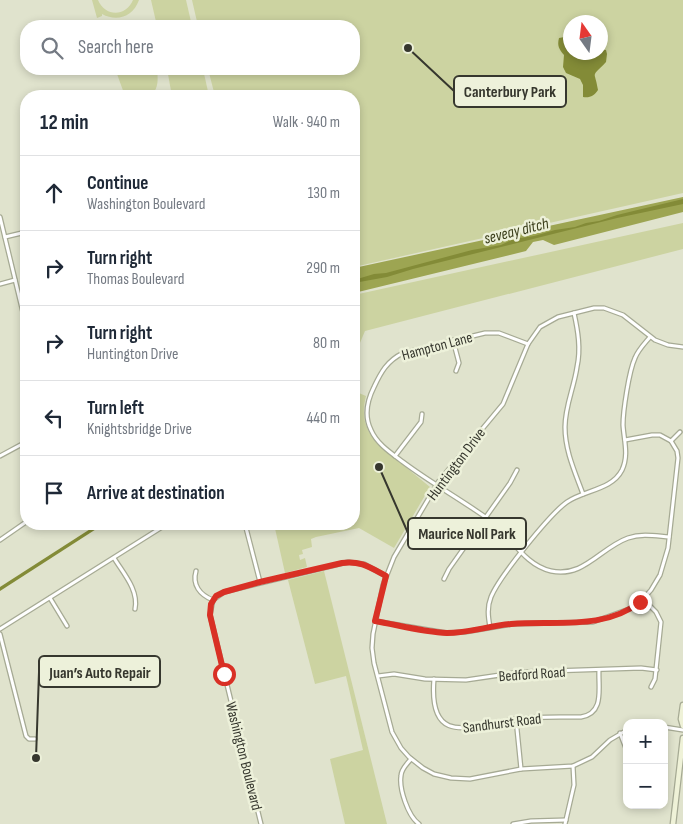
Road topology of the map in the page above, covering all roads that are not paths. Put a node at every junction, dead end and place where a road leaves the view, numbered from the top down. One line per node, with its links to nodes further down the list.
1 (0, 217): 3 (street)
2 (20, 233): 3 (street)
3 (5, 237): 4 (street)
4 (15, 280): 5 (street); 6 (street)
5 (0, 284)
6 (20, 300)
7 (574, 313): 8 (street, Huntington Drive); 10 (street, Huntington Drive); 22 (street)
8 (650, 337): 11 (street, Huntington Drive); 15 (street)
9 (453, 340): 10 (street, Hampton Lane); 12 (street); 19 (street, Hampton Lane)
10 (528, 344): 21 (street, Huntington Drive)
11 (683, 346)
12 (456, 371)
13 (422, 414): 19 (street)
14 (680, 432): 16 (street)
15 (625, 440): 16 (street); 22 (street)
16 (671, 441): 27 (street)
17 (20, 445): 18 (street)
18 (0, 456)
19 (395, 456): 21 (street, Hampton Lane)
20 (517, 470): 23 (street)
21 (435, 486): 23 (street, Hampton Lane); 32 (street, Huntington Drive)
22 (583, 494): 29 (street)
23 (485, 517): 29 (street, Hampton Lane); 33 (street)
24 (20, 526): 28 (street)
25 (158, 530): 30 (street)
26 (247, 530): 34 (street)
27 (670, 537): 29 (street, Hampton Lane); 36 (street)
28 (0, 540)
29 (522, 552): 41 (street)
30 (114, 558): 35 (street); 38 (street)
31 (196, 571): 37 (street)
32 (386, 576): 34 (street); 39 (street, Huntington Drive)
33 (444, 579)
34 (260, 582): 37 (street)
35 (50, 598): 40 (street); 42 (street)
36 (644, 599): 41 (street); 46 (street)
37 (213, 600): 64 (street, Washington Boulevard)
38 (135, 609)
39 (375, 621): 41 (street); 47 (street, Huntington Drive)
40 (67, 626)
41 (490, 627)
42 (0, 629)
43 (0, 634): 44 (street)
44 (2, 648): 58 (street)
45 (599, 670): 46 (street, Bedford Road); 48 (street, Bedford Road); 51 (street, Sandhurst Road)
46 (657, 670): 49 (street)
47 (378, 676): 48 (street, Bedford Road); 60 (street, Huntington Drive)
48 (434, 679): 51 (street, Sandhurst Road)
49 (650, 687)
50 (683, 705): 52 (main road)
51 (516, 719): 62 (street)
52 (683, 726)
53 (668, 728): 54 (street)
54 (683, 730)
55 (623, 732): 56 (street, Huntington Drive)
56 (620, 733): 59 (street); 61 (street, Huntington Drive)
57 (683, 738): 67 (main road)
58 (35, 739)
59 (623, 741)
60 (411, 759): 62 (street, Huntington Drive); 65 (street)
61 (573, 766): 62 (street, Huntington Drive); 63 (street)
62 (521, 768)
63 (566, 822): 66 (street)
64 (261, 824)
65 (419, 824)
66 (513, 824)
67 (673, 824)

